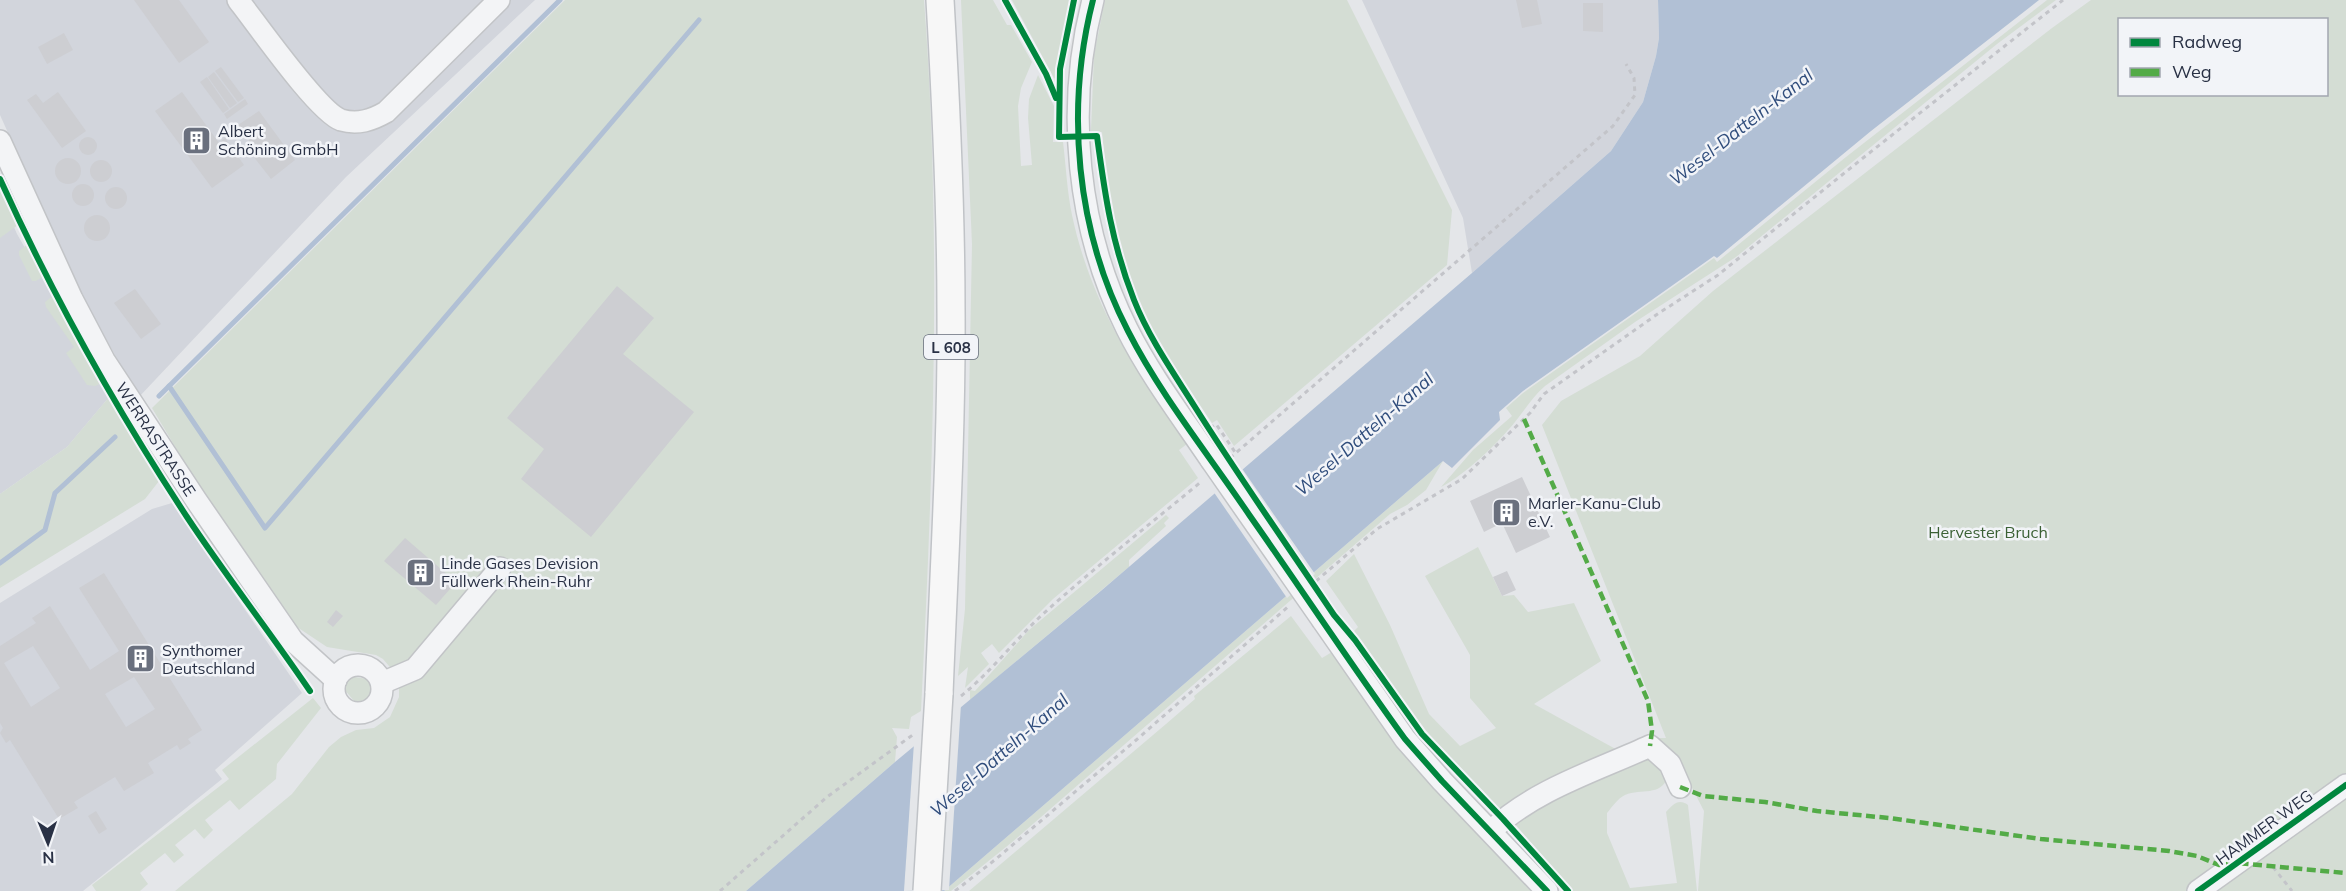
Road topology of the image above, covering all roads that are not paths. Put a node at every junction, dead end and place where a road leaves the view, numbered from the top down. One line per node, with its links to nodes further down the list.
1 (238, 0): 2 (street)
2 (500, 0)
3 (940, 0): 12 (main road, L 608, bridge)
4 (1093, 0): 11 (street, bridge)
5 (0, 141): 7 (street, WERRASTRASSE)
6 (500, 568): 8 (street)
7 (336, 680): 8 (street); 8 (street)
8 (382, 683)
9 (2346, 785): 14 (street, HAMMER WEG)
10 (1680, 787): 11 (street)
11 (1491, 831): 13 (street)
12 (927, 891)
13 (1547, 891)
14 (2198, 891)

